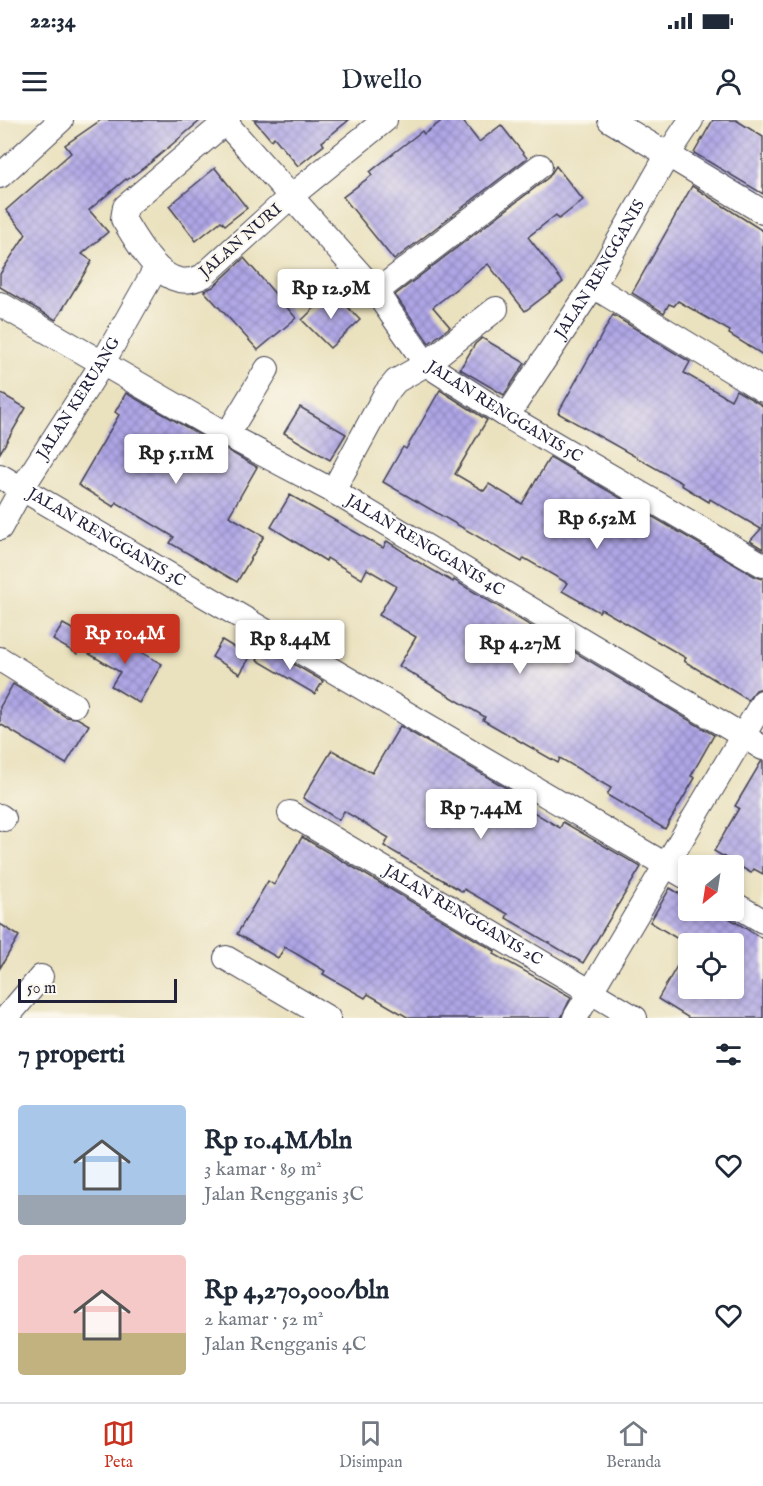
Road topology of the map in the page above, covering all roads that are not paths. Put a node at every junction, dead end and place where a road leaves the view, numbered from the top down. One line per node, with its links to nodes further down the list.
1 (61, 120): 8 (street)
2 (385, 120): 9 (street, JALAN NURI)
3 (610, 120): 6 (street)
4 (691, 120): 6 (street, JALAN RENGGANIS)
5 (225, 121): 9 (street, JALAN RENGGANIS 5C); 11 (street, JALAN NURI)
6 (667, 156): 10 (street); 12 (street, JALAN RENGGANIS)
7 (540, 166): 13 (street)
8 (0, 176)
9 (290, 197): 11 (street, JALAN NURI); 13 (street, JALAN RENGGANIS 5C)
10 (763, 212)
11 (156, 268): 16 (street, JALAN KERUANG)
12 (593, 286): 19 (street); 20 (street, JALAN RENGGANIS)
13 (376, 292): 17 (street, JALAN RENGGANIS 5C)
14 (0, 304): 16 (street, JALAN RENGGANIS 4C)
15 (496, 309): 17 (street)
16 (102, 364): 21 (street, JALAN RENGGANIS 4C); 23 (street, JALAN KERUANG)
17 (426, 364): 20 (street, JALAN RENGGANIS 5C); 24 (street)
18 (267, 369): 21 (street)
19 (763, 390)
20 (507, 416): 26 (street, JALAN RENGGANIS 5C)
21 (227, 435): 24 (street, JALAN RENGGANIS 4C)
22 (0, 476): 23 (street, JALAN RENGGANIS 3C)
23 (22, 488): 25 (street, JALAN KERUANG); 32 (street, JALAN RENGGANIS 3C)
24 (333, 492): 30 (street, JALAN RENGGANIS 4C)
25 (0, 528)
26 (763, 565)
27 (0, 659): 29 (street)
28 (763, 702): 30 (street)
29 (74, 705)
30 (753, 742): 32 (street)
31 (290, 813): 38 (street, JALAN RENGGANIS 2C)
32 (667, 865): 33 (street, JALAN RENGGANIS 3C); 38 (street)
33 (678, 872)
34 (744, 910): 35 (street)
35 (763, 921)
36 (226, 958): 40 (street)
37 (41, 977): 39 (street)
38 (591, 992): 41 (street); 42 (street, JALAN RENGGANIS 2C)
39 (5, 1013)
40 (328, 1018)
41 (575, 1018)
42 (635, 1018)

